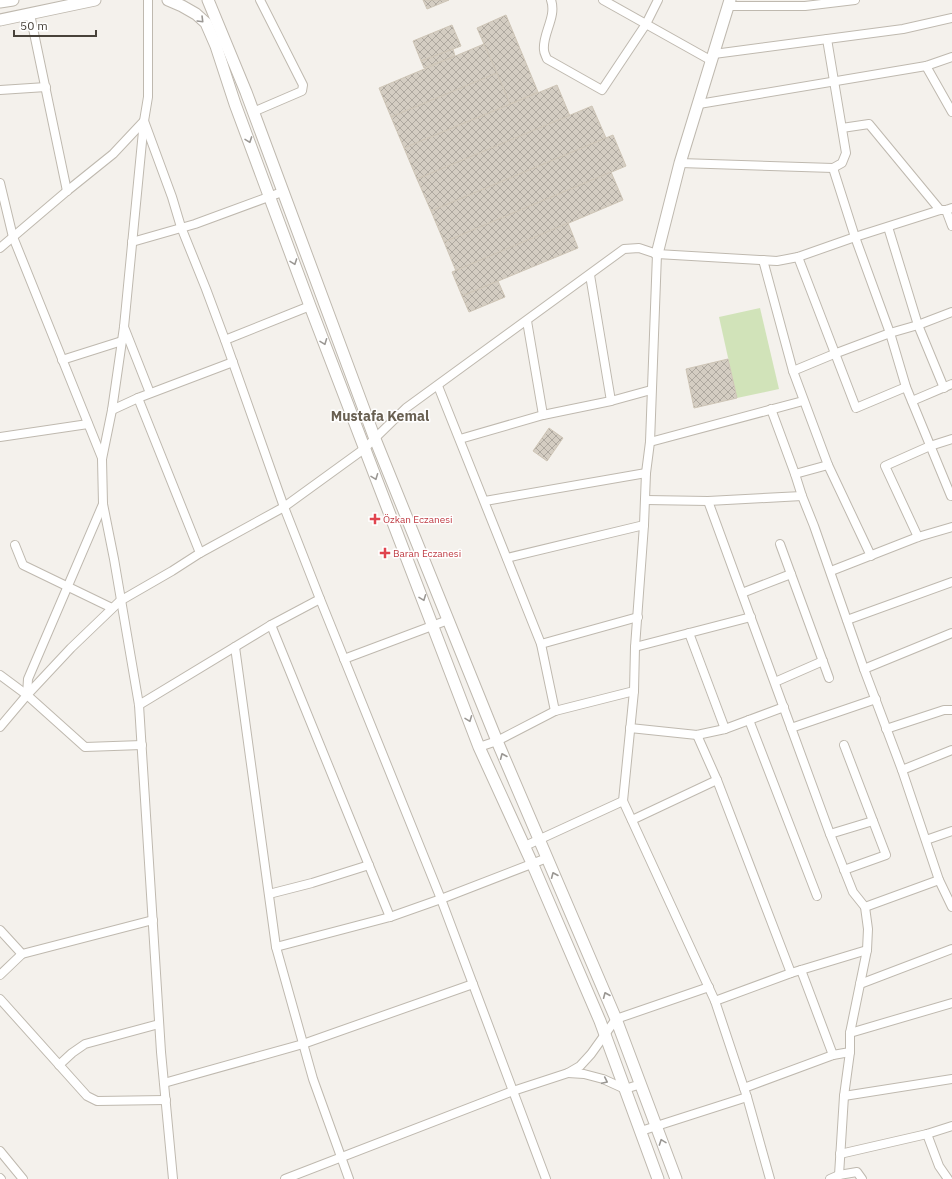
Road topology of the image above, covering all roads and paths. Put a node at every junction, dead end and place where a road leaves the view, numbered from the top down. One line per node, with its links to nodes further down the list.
1 (13, 0): 11 (street)
2 (95, 0): 13 (street)
3 (148, 0): 27 (street)
4 (168, 0): 34 (street, one-way to 34)
5 (208, 0): 25 (street)
6 (260, 0): 25 (street)
7 (551, 0): 16 (street)
8 (603, 0): 16 (street)
9 (658, 0): 16 (street)
10 (855, 0): 12 (street)
11 (0, 2)
12 (729, 3): 18 (street)
13 (30, 14): 15 (street); 22 (street)
14 (952, 18): 17 (street)
15 (0, 20)
16 (646, 24): 18 (street)
17 (827, 39): 18 (street); 21 (street)
18 (713, 57): 24 (street)
19 (952, 57): 20 (street)
20 (926, 66): 21 (street); 26 (street)
21 (834, 81): 24 (street); 28 (street)
22 (46, 87): 23 (street); 32 (street)
23 (0, 90)
24 (699, 104): 29 (street)
25 (253, 112): 33 (street)
26 (952, 112)
27 (144, 121): 32 (street); 38 (street); 42 (street)
28 (842, 128): 30 (street); 35 (street)
29 (680, 163): 30 (street); 44 (street)
30 (833, 168): 41 (street)
31 (0, 183): 36 (street)
32 (67, 191): 40 (street)
33 (282, 192): 34 (street); 75 (street)
34 (270, 196): 38 (street); 48 (street, one-way to 48)
35 (946, 210): 37 (street); 39 (street)
36 (4, 214): 40 (street)
37 (952, 226)
38 (181, 227): 42 (street); 54 (street)
39 (888, 227): 41 (street); 51 (street)
40 (13, 237): 43 (street); 57 (street)
41 (855, 237): 45 (street); 53 (street)
42 (132, 242): 52 (street)
43 (0, 248)
44 (657, 254): 46 (street); 47 (street); 64 (street)
45 (798, 257): 46 (street); 56 (street)
46 (763, 260): 59 (street)
47 (590, 275): 50 (street); 68 (street)
48 (310, 306): 54 (street); 80 (street, one-way to 80)
49 (952, 312): 51 (street)
50 (527, 321): 61 (street); 72 (street)
51 (918, 325): 53 (street); 63 (street)
52 (124, 327): 55 (street); 65 (street)
53 (890, 333): 56 (street); 62 (street)
54 (225, 340): 58 (street)
55 (122, 341): 57 (street); 71 (street)
56 (834, 354): 59 (street); 62 (street)
57 (62, 360): 73 (street)
58 (233, 362): 65 (street); 91 (street)
59 (793, 371): 69 (street)
60 (952, 384): 63 (street)
61 (438, 386): 75 (street); 77 (street)
62 (906, 387): 67 (street)
63 (944, 388): 67 (street)
64 (651, 390): 68 (street); 78 (street)
65 (150, 393): 66 (street)
66 (138, 398): 71 (street); 97 (street)
67 (912, 400): 79 (street)
68 (611, 401): 72 (street)
69 (803, 401): 70 (street); 82 (street)
70 (771, 409): 78 (street); 84 (street)
71 (112, 410): 81 (street)
72 (543, 415): 77 (street)
73 (88, 424): 74 (street); 81 (street)
74 (0, 437)
75 (375, 439): 80 (street); 110 (street)
76 (952, 439): 79 (street)
77 (460, 440): 89 (street)
78 (650, 442): 83 (street)
79 (930, 446): 85 (street); 94 (street)
80 (364, 449): 91 (street); 113 (street, one-way to 113)
81 (102, 459): 90 (street)
82 (828, 465): 84 (street); 98 (street)
83 (646, 473): 87 (street); 89 (street)
84 (795, 474): 86 (street)
85 (952, 495)
86 (802, 496): 88 (street); 100 (street)
87 (646, 500): 88 (street); 92 (street)
88 (708, 501): 104 (street)
89 (485, 502): 99 (street)
90 (103, 504): 103 (street); 106 (street)
91 (284, 507): 97 (street); 105 (street)
92 (644, 525): 99 (street); 108 (street)
93 (952, 527): 94 (street)
94 (918, 537): 98 (street)
95 (780, 544): 101 (street)
96 (15, 545): 103 (street)
97 (200, 553): 106 (street)
98 (871, 556): 100 (street)
99 (507, 558): 116 (street)
100 (831, 571): 111 (street)
101 (791, 574): 104 (street); 120 (street)
102 (952, 582): 111 (street)
103 (67, 586): 107 (street); 126 (street)
104 (742, 593): 109 (street)
105 (320, 599): 112 (street); 119 (street)
106 (120, 601): 107 (street); 128 (street)
107 (112, 608): 126 (street)
108 (638, 617): 116 (street); 118 (street)
109 (752, 617): 114 (street); 124 (street)
110 (448, 620): 113 (street); 139 (street)
111 (847, 620): 121 (street)
112 (271, 625): 117 (street); 156 (street)
113 (434, 626): 119 (street); 142 (street, one-way to 142)
114 (689, 633): 118 (street); 136 (street)
115 (952, 633): 121 (street)
116 (541, 644): 131 (street)
117 (235, 647): 128 (street); 159 (street)
118 (635, 647): 125 (street)
119 (344, 659): 161 (street)
120 (823, 661): 123 (street); 124 (street)
121 (864, 669): 127 (street)
122 (0, 675): 126 (street)
123 (829, 678)
124 (775, 682): 129 (street)
125 (634, 691): 131 (street); 134 (street)
126 (27, 695): 133 (street); 140 (street)
127 (876, 699): 135 (street); 137 (street)
128 (139, 705): 140 (street)
129 (784, 707): 132 (street); 135 (street)
130 (952, 710): 137 (street)
131 (555, 711): 139 (street)
132 (749, 720): 136 (street); 160 (street)
133 (0, 727)
134 (630, 728): 138 (street); 146 (street)
135 (791, 728): 150 (street)
136 (725, 729): 138 (street)
137 (886, 729): 144 (street)
138 (698, 735): 145 (street)
139 (497, 741): 142 (street); 151 (street, one-way to 139)
140 (142, 745): 165 (street)
141 (844, 745): 148 (street)
142 (479, 747): 153 (street)
143 (952, 750): 144 (street)
144 (902, 770): 152 (street)
145 (717, 780): 147 (street); 172 (street)
146 (623, 801): 147 (street); 151 (street)
147 (632, 820): 176 (street)
148 (873, 821): 150 (street); 157 (street)
149 (952, 831): 152 (street)
150 (830, 834): 157 (street)
151 (539, 840): 153 (street); 154 (street)
152 (926, 840): 158 (street)
153 (525, 846): 155 (street)
154 (546, 858): 155 (street); 180 (street, one-way to 154)
155 (532, 863): 161 (street); 183 (street)
156 (369, 865): 159 (street); 164 (street)
157 (844, 870): 162 (street)
158 (939, 880): 162 (street); 163 (street)
159 (269, 894): 167 (street)
160 (817, 896)
161 (441, 899): 164 (street); 174 (street)
162 (865, 907): 169 (street)
163 (952, 907)
164 (390, 917): 167 (street)
165 (153, 920): 170 (street); 181 (street)
166 (0, 930): 170 (street)
167 (276, 947): 184 (street)
168 (952, 949): 175 (street)
169 (867, 950): 171 (street); 175 (street)
170 (22, 954): 173 (street)
171 (801, 970): 172 (street); 186 (street)
172 (791, 973): 178 (street)
173 (0, 975)
174 (473, 984): 184 (street); 194 (street)
175 (860, 984): 182 (street)
176 (709, 987): 178 (street); 180 (street)
177 (0, 999): 187 (street)
178 (715, 1001): 192 (street)
179 (952, 1003): 182 (street)
180 (616, 1019): 183 (street); 191 (street)
181 (160, 1024): 187 (street); 190 (street)
182 (850, 1033): 185 (street)
183 (605, 1034): 188 (street); 193 (street)
184 (303, 1044): 190 (street); 204 (street)
185 (850, 1052): 186 (street); 195 (street)
186 (832, 1055): 192 (street)
187 (59, 1065): 197 (street)
188 (568, 1073): 193 (street, one-way to 193); 194 (street)
189 (952, 1079): 195 (street)
190 (164, 1083): 197 (street)
191 (641, 1084): 193 (street); 198 (street)
192 (744, 1088): 196 (street)
193 (625, 1089): 200 (street)
194 (513, 1092): 204 (street); 210 (street)
195 (844, 1096): 203 (street)
196 (747, 1097): 198 (street); 213 (street)
197 (166, 1100): 207 (street)
198 (656, 1126): 200 (street); 212 (street, one-way to 198)
199 (952, 1126): 201 (street)
200 (641, 1131): 211 (street)
201 (927, 1134): 203 (street); 216 (street)
202 (0, 1151): 206 (street)
203 (840, 1154): 205 (street)
204 (341, 1157): 208 (street); 209 (street)
205 (839, 1175): 214 (street); 215 (street)
206 (23, 1179)
207 (174, 1179)
208 (285, 1179)
209 (349, 1179)
210 (546, 1179)
211 (658, 1179)
212 (676, 1179)
213 (770, 1179)
214 (830, 1179)
215 (862, 1179)
216 (948, 1179)

